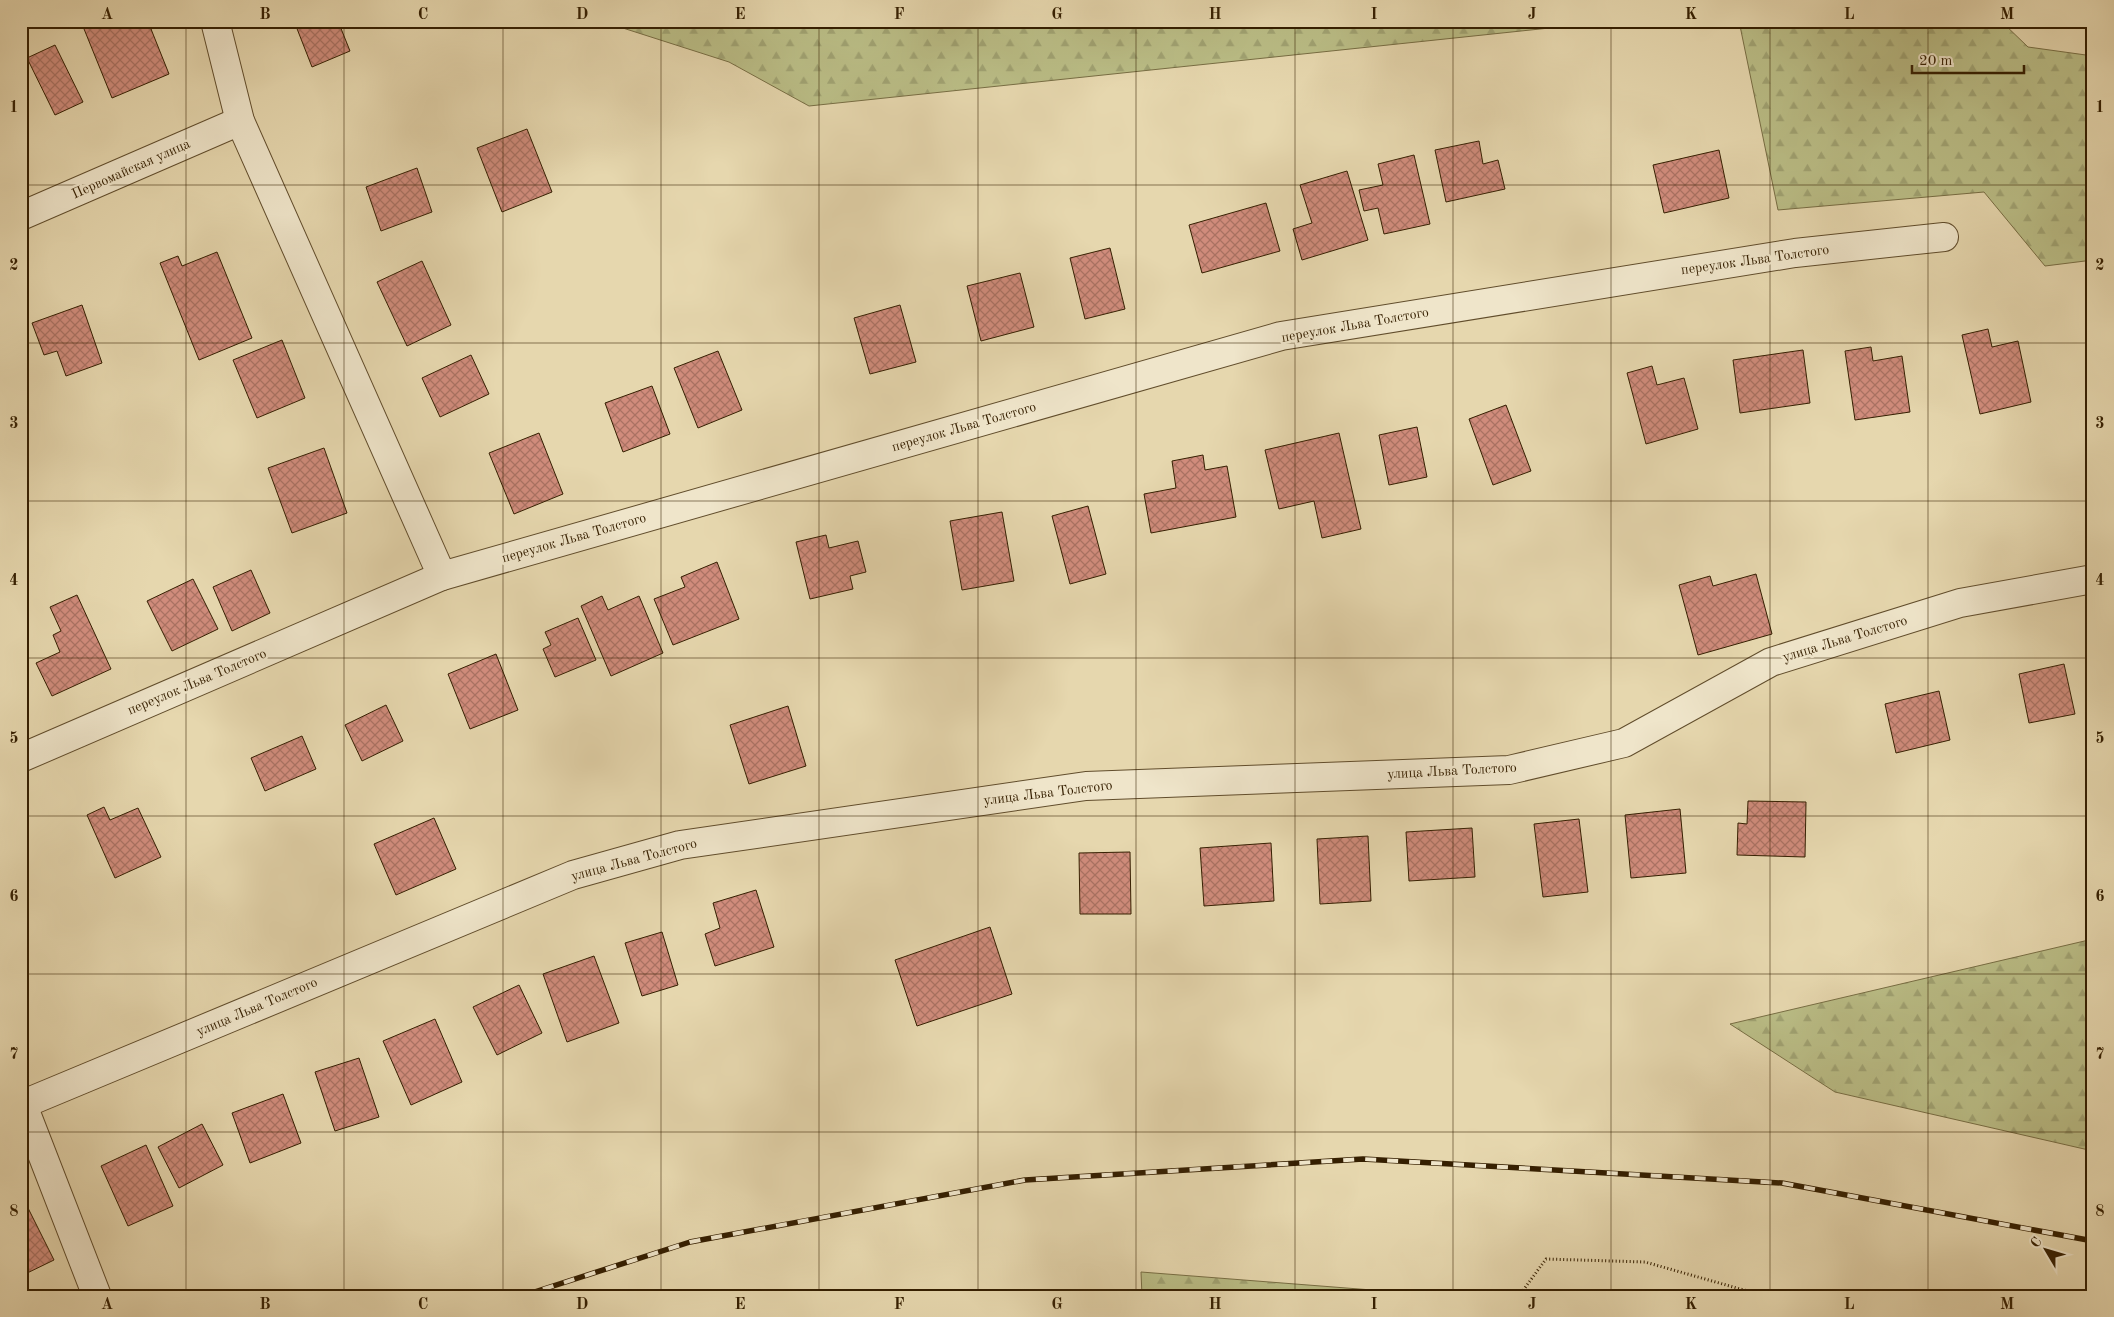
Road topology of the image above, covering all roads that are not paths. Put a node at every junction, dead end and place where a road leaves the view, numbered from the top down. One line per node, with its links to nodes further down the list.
1 (215, 21): 2 (street)
2 (240, 121): 3 (street, Первомайская улица); 5 (street)
3 (21, 216)
4 (1944, 237): 5 (street, переулок Льва Толстого)
5 (442, 576): 7 (street, переулок Льва Толстого)
6 (2093, 579): 8 (street, улица Льва Толстого)
7 (21, 758)
8 (22, 1103): 9 (street)
9 (97, 1296)

